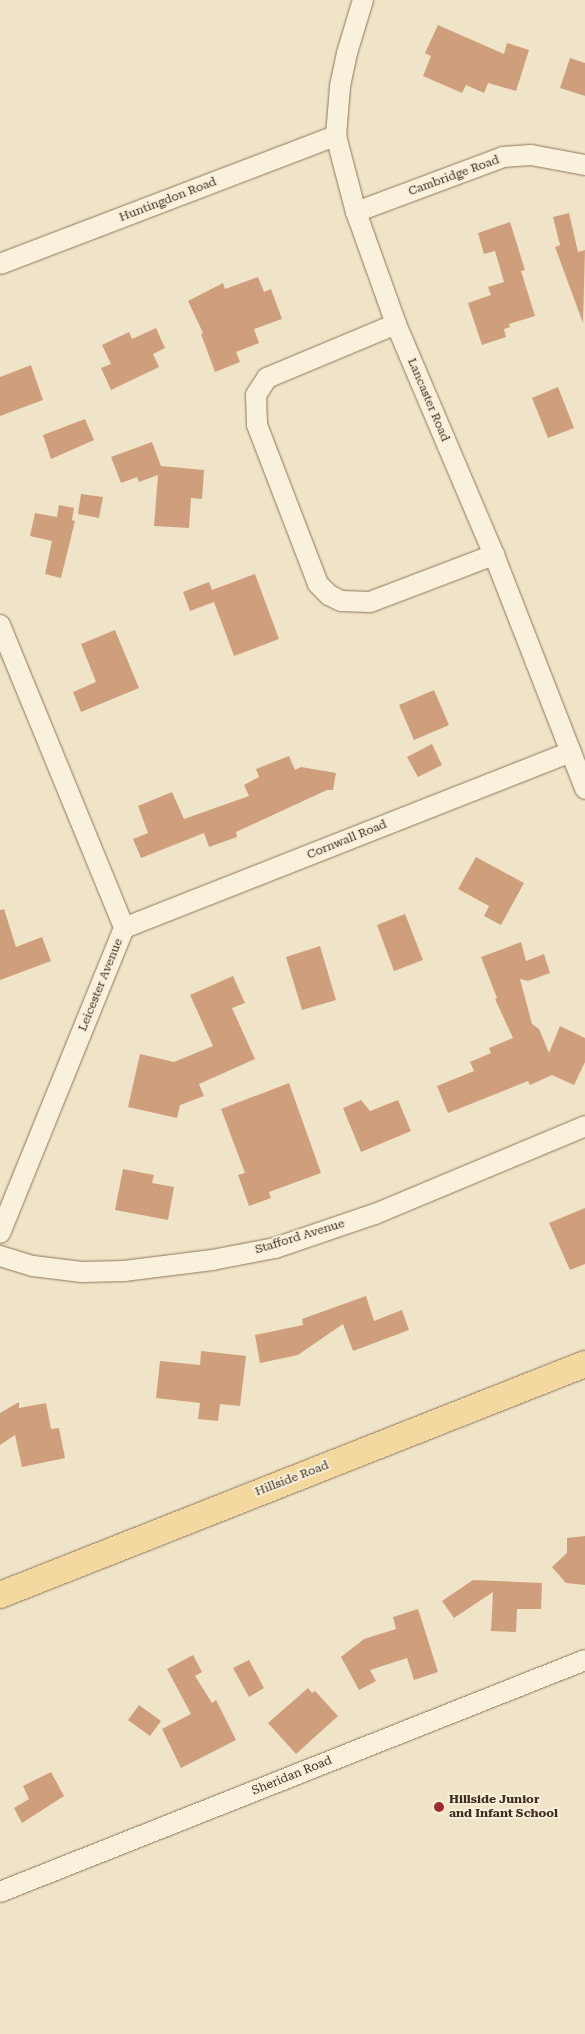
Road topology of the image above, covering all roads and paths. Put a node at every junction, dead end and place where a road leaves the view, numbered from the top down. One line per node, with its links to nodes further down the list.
1 (363, 0): 2 (street, Lancaster Road)
2 (336, 136): 4 (street, Lancaster Road); 5 (street, Huntingdon Road)
3 (585, 165): 4 (street, Cambridge Road)
4 (356, 212): 6 (street, Lancaster Road)
5 (0, 264)
6 (396, 324): 7 (street, Lancaster Road); 7 (street)
7 (494, 555): 9 (street, Lancaster Road)
8 (0, 625): 11 (street, Leicester Avenue)
9 (571, 752): 10 (street, Lancaster Road); 11 (street, Cornwall Road)
10 (585, 790)
11 (124, 928): 13 (street, Leicester Avenue)
12 (585, 1126): 14 (street, Stafford Avenue)
13 (0, 1233)
14 (0, 1256)
15 (585, 1364): 16 (main road, Hillside Road)
16 (0, 1595)
17 (585, 1660): 18 (street, Sheridan Road)
18 (0, 1892)

